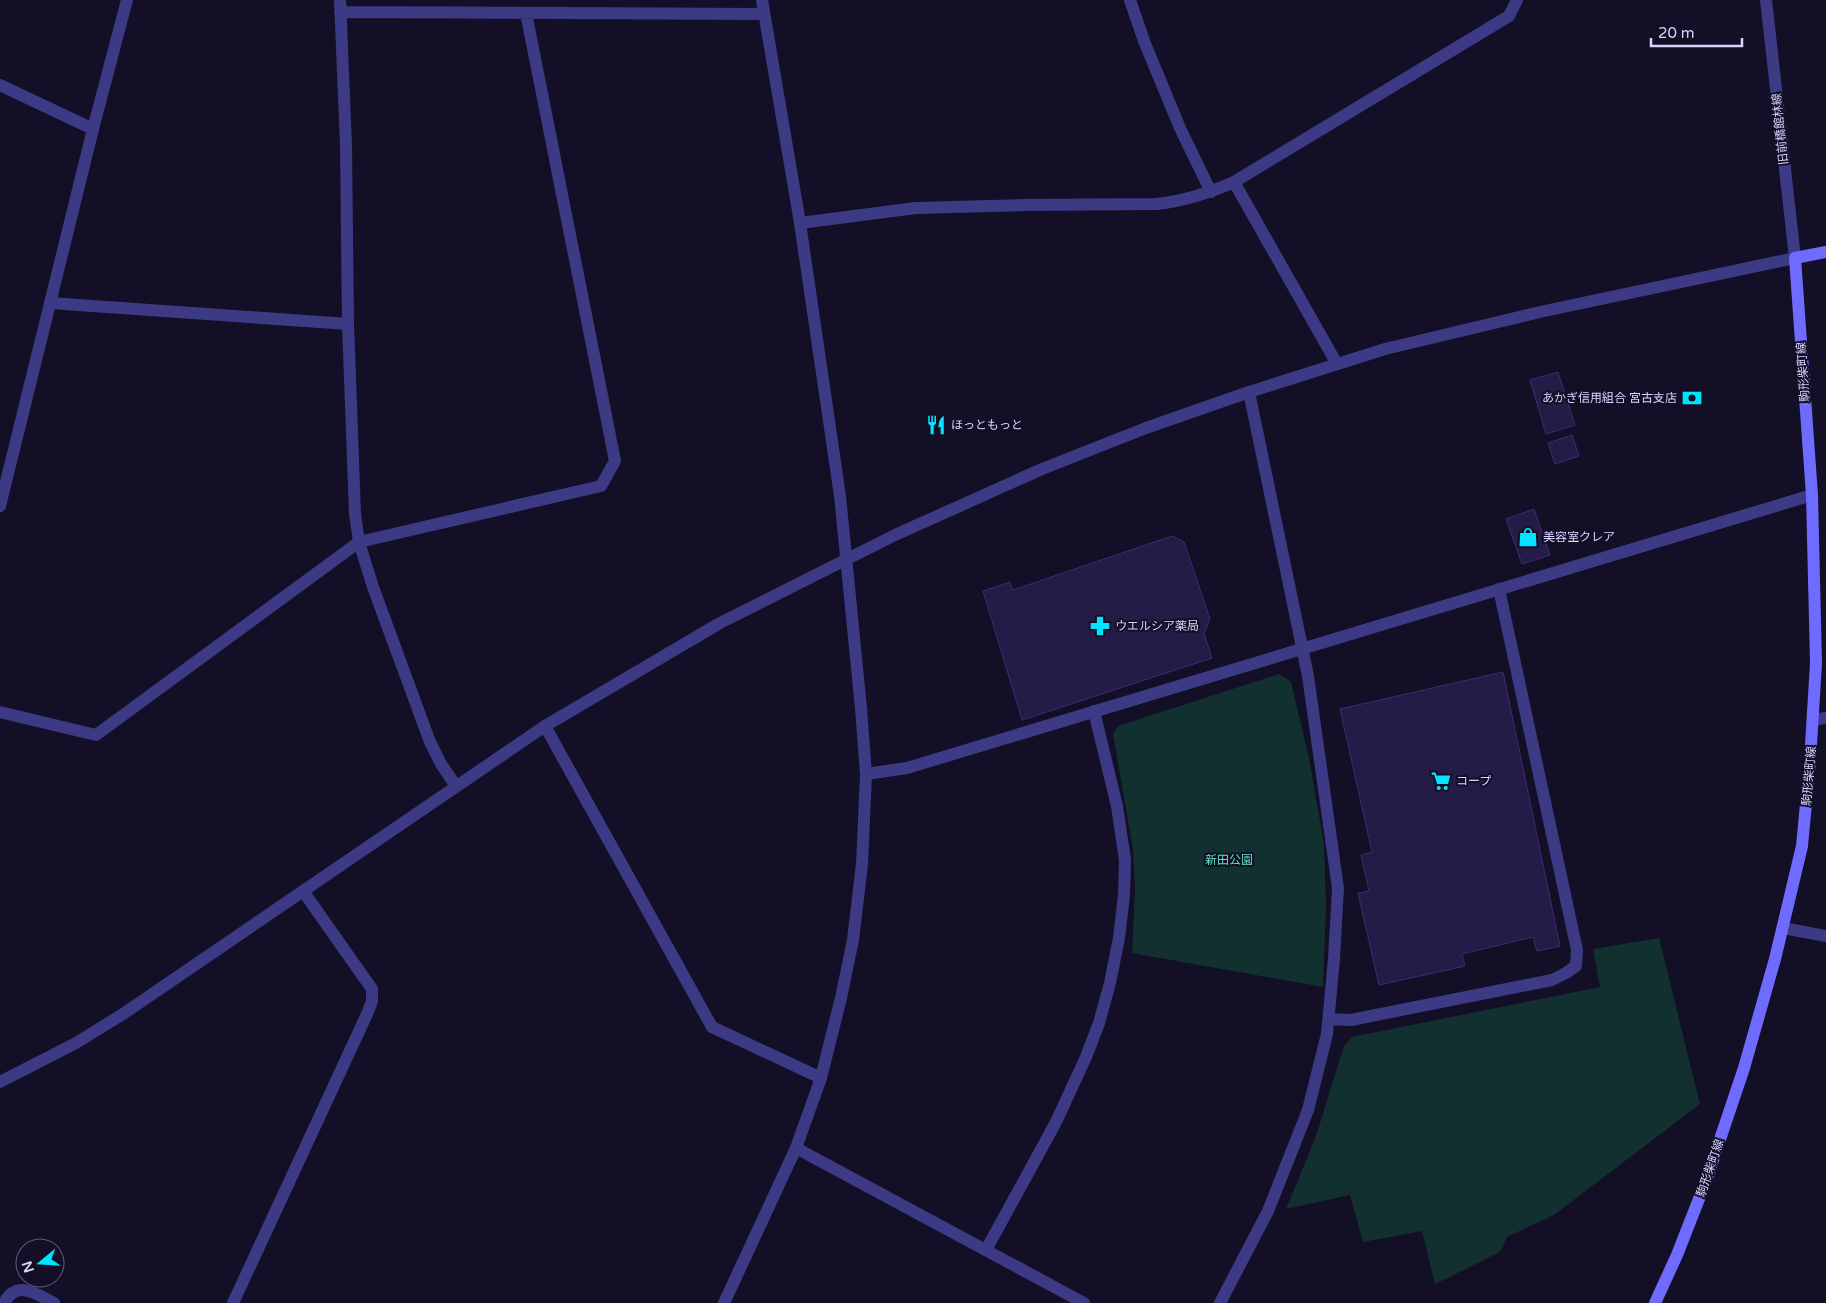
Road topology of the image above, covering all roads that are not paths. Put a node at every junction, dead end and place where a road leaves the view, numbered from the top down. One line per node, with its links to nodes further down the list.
1 (127, 0): 10 (street)
2 (762, 0): 8 (street)
3 (1130, 0): 12 (street)
4 (1517, 0): 11 (street)
5 (1766, 0): 15 (street, 旧前橋館林線)
6 (340, 6): 7 (street); 17 (street)
7 (526, 13): 8 (street); 23 (street)
8 (764, 14): 13 (street)
9 (0, 85): 10 (street)
10 (93, 129): 16 (street)
11 (1234, 182): 12 (street); 18 (street)
12 (1211, 192): 13 (street)
13 (800, 223): 24 (street)
14 (1826, 252): 15 (main road)
15 (1795, 258): 18 (street); 21 (main road, 駒形柴町線)
16 (50, 303): 17 (street); 20 (street)
17 (348, 324): 23 (street)
18 (1337, 364): 19 (street)
19 (1249, 392): 24 (street); 26 (street)
20 (2, 488): 22 (street)
21 (1812, 495): 25 (street); 29 (main road, 駒形柴町線)
22 (0, 506)
23 (359, 542): 27 (street); 32 (street)
24 (845, 560): 30 (street); 31 (street)
25 (1499, 590): 26 (street); 36 (street)
26 (1302, 649): 28 (street); 36 (street)
27 (0, 712)
28 (1094, 712): 31 (street); 40 (street)
29 (1820, 719): 34 (main road, 駒形柴町線)
30 (545, 726): 32 (street); 37 (street)
31 (866, 774): 37 (street)
32 (456, 786): 33 (street)
33 (303, 891): 38 (street); 43 (street)
34 (1783, 928): 35 (street); 47 (main road, 駒形柴町線)
35 (1826, 936)
36 (1329, 1019): 46 (street)
37 (820, 1078): 39 (street)
38 (0, 1082)
39 (796, 1148): 40 (street); 44 (street)
40 (986, 1250): 45 (street)
41 (4, 1303): 42 (street)
42 (54, 1303)
43 (233, 1303)
44 (724, 1303)
45 (1084, 1303)
46 (1220, 1303)
47 (1655, 1303)

